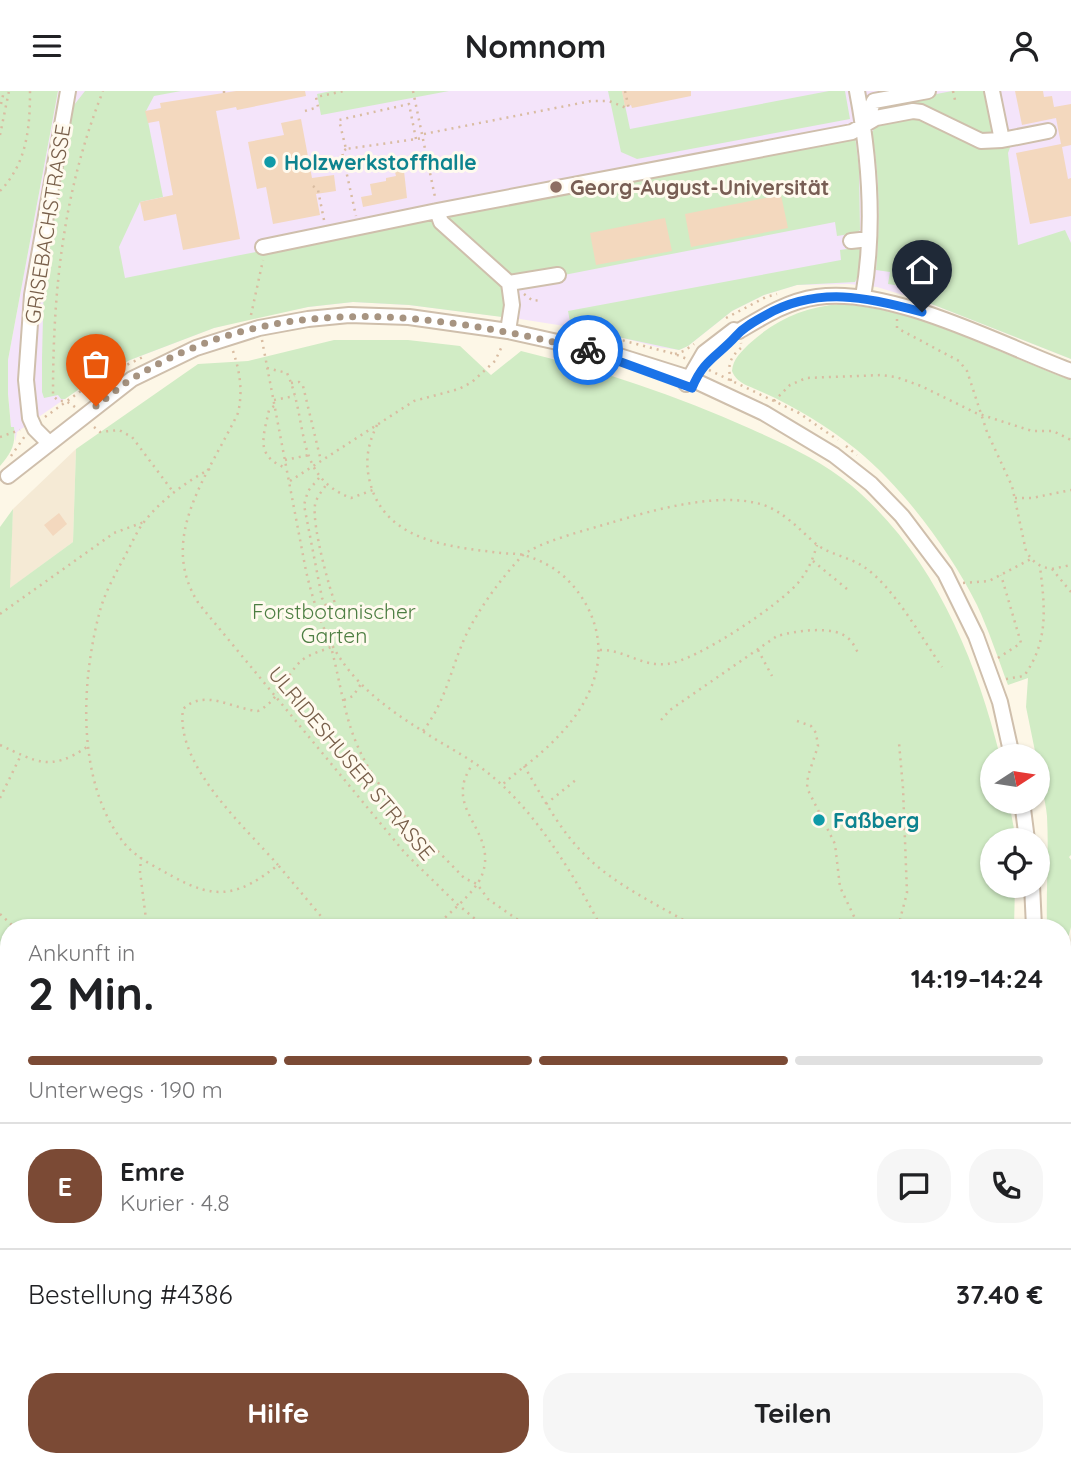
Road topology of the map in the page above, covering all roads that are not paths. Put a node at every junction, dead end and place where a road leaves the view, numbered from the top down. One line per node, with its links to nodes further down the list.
1 (68, 91): 16 (street, GRISEBACHSTRASSE)
2 (857, 91): 5 (street)
3 (928, 91): 5 (street)
4 (992, 91): 7 (street)
5 (864, 125): 7 (street); 8 (street); 9 (street)
6 (1048, 131): 7 (street)
7 (1002, 140)
8 (437, 211): 11 (street); 13 (street)
9 (869, 239): 10 (street); 14 (street)
10 (851, 241)
11 (264, 252)
12 (558, 275): 13 (street)
13 (509, 283): 15 (street)
14 (863, 297): 17 (street); 18 (street)
15 (508, 331): 18 (street); 19 (street)
16 (28, 358): 19 (street, GRISEBACHSTRASSE); 19 (street, GRISEBACHSTRASSE)
17 (1071, 371)
18 (690, 383): 21 (street)
19 (47, 440): 20 (street)
20 (4, 481)
21 (1009, 744)
22 (1033, 898): 23 (street)
23 (1034, 919)

